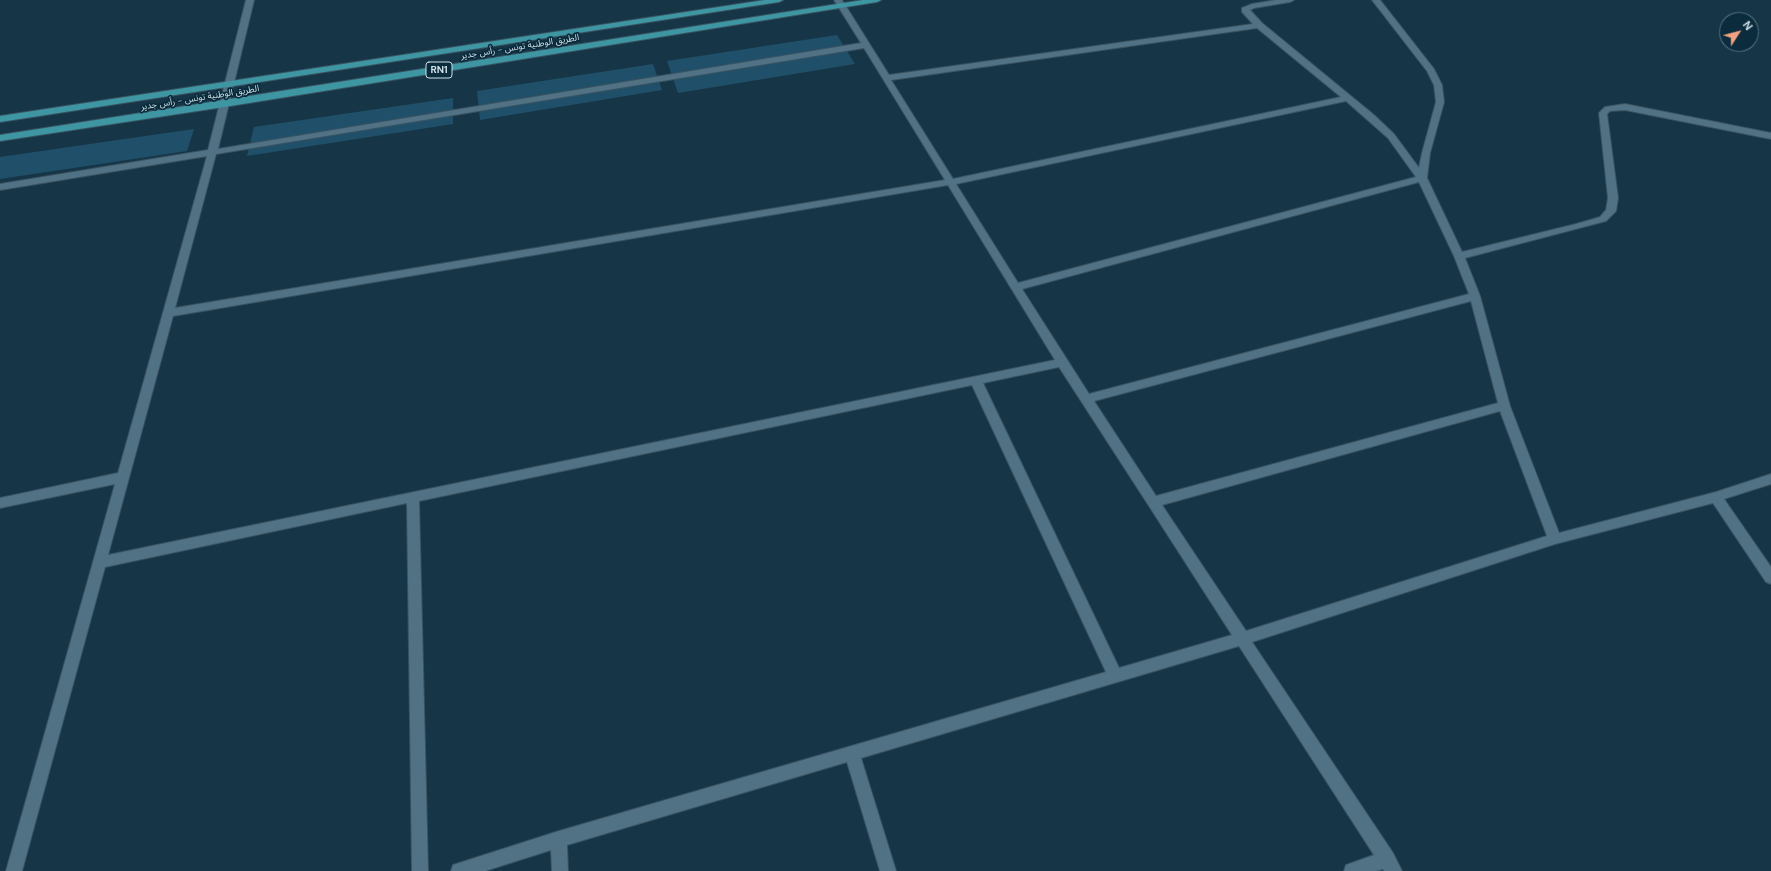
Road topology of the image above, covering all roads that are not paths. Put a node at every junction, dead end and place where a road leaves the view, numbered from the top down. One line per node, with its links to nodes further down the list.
1 (250, 0): 10 (street)
2 (779, 0): 10 (main road, الطريق الوطنية تونس - رأس جدير / RN1)
3 (877, 0): 6 (main road, الطريق الوطنية تونس - رأس جدير / RN1)
4 (1290, 0): 7 (street)
5 (1376, 0): 17 (street)
6 (840, 3): 8 (street); 12 (main road, الطريق الوطنية تونس - رأس جدير / RN1)
7 (1259, 25): 9 (street); 11 (street)
8 (865, 45): 9 (street); 16 (street)
9 (887, 78): 18 (street)
10 (229, 86): 12 (street); 13 (main road, الطريق الوطنية تونس - رأس جدير / RN1)
11 (1347, 98): 17 (street); 18 (street)
12 (224, 104): 15 (main road, الطريق الوطنية تونس - رأس جدير / RN1); 16 (street)
13 (0, 119)
14 (1771, 136): 20 (street)
15 (0, 138)
16 (212, 154): 19 (street); 23 (street)
17 (1422, 178): 20 (street); 21 (street)
18 (950, 182): 21 (street); 23 (street)
19 (0, 187)
20 (1459, 256): 22 (street)
21 (1016, 287): 24 (street)
22 (1475, 296): 26 (street); 27 (street)
23 (169, 313): 28 (street)
24 (1062, 362): 25 (street); 26 (street)
25 (976, 380): 30 (street); 38 (street)
26 (1086, 399): 32 (street)
27 (1504, 406): 32 (street); 34 (street)
28 (124, 477): 33 (street); 35 (street)
29 (1771, 479): 31 (street)
30 (413, 496): 35 (street); 43 (street)
31 (1716, 497): 34 (street); 36 (street)
32 (1153, 502): 37 (street)
33 (0, 503)
34 (1555, 539): 37 (street)
35 (101, 562): 42 (street)
36 (1771, 578)
37 (1241, 639): 38 (street); 41 (street)
38 (1115, 676): 39 (street)
39 (852, 753): 40 (street); 46 (street)
40 (559, 839): 44 (street); 45 (street)
41 (1390, 865): 47 (street)
42 (14, 871)
43 (420, 871)
44 (459, 871)
45 (560, 871)
46 (888, 871)
47 (1352, 871)

